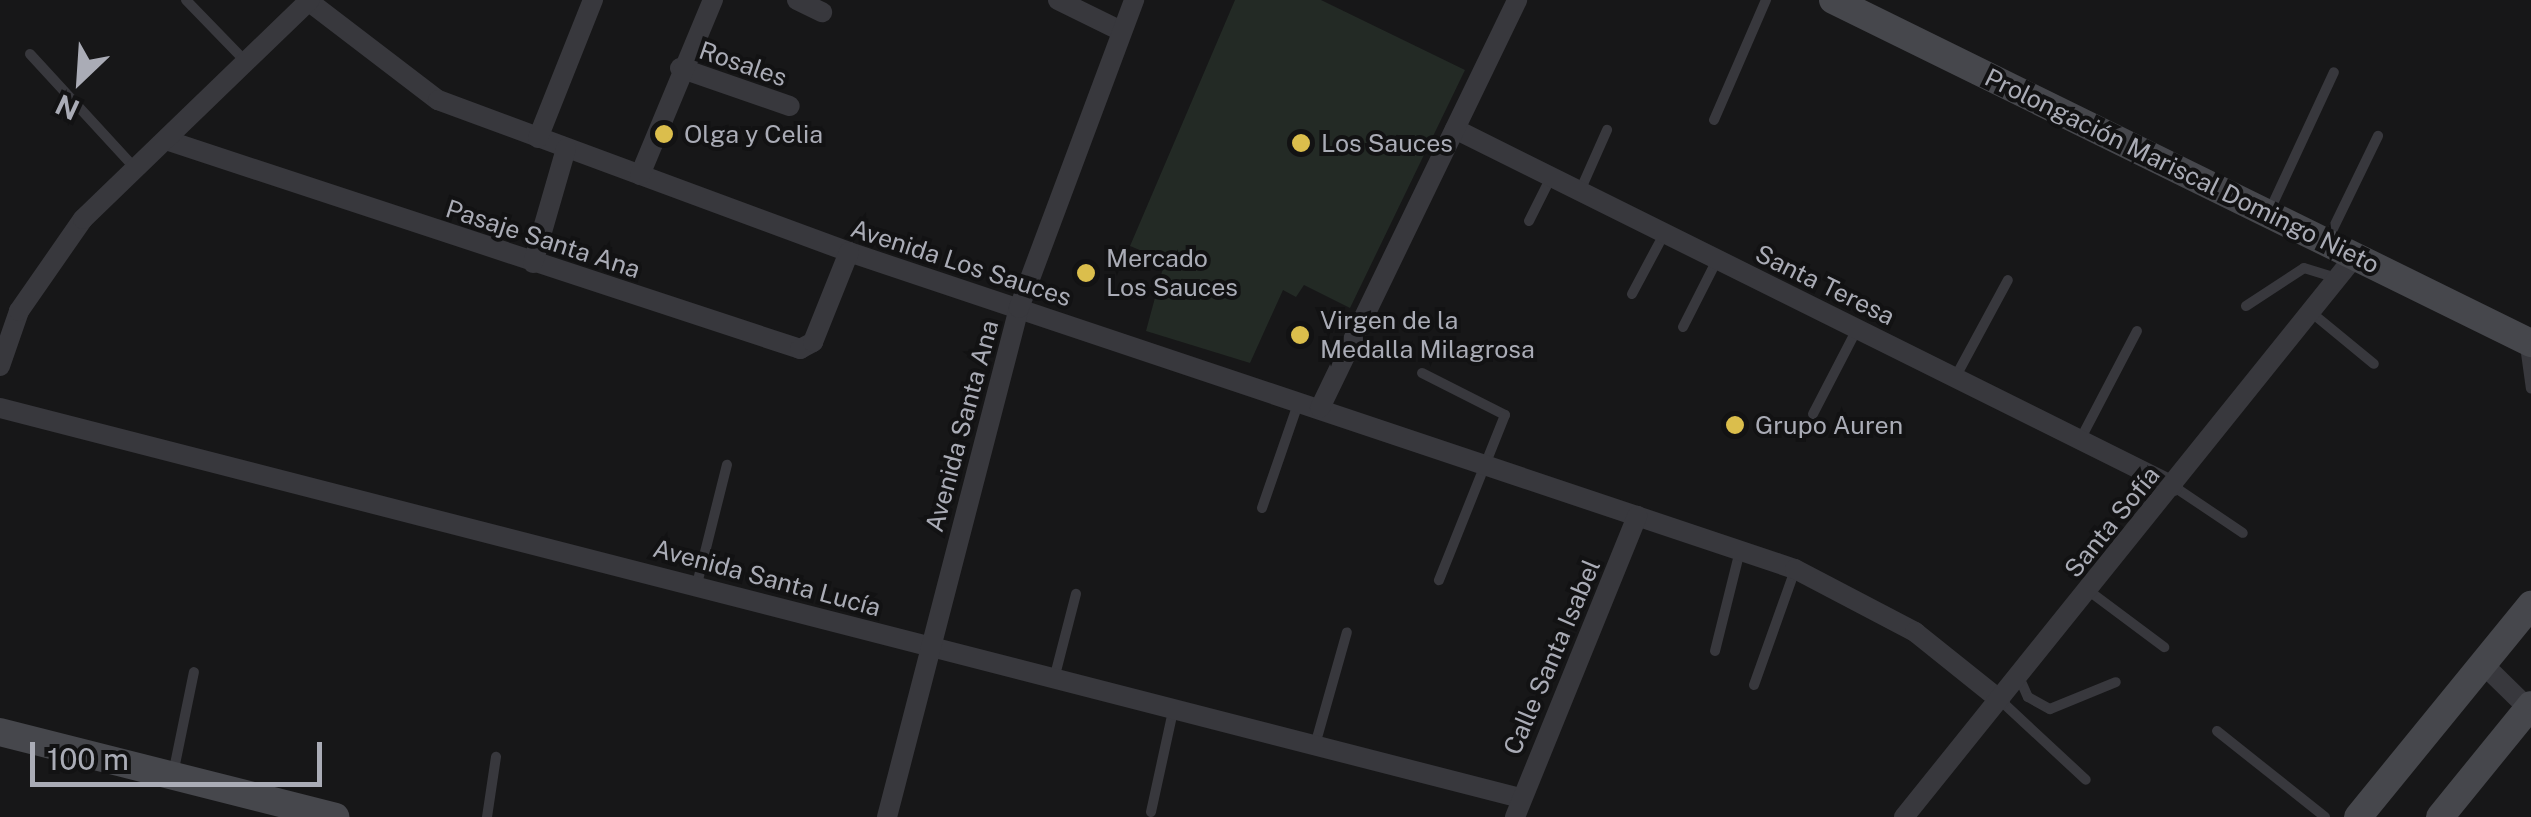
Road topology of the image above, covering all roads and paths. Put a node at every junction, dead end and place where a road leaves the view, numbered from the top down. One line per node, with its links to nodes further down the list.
1 (186, 0): 14 (lane)
2 (309, 0): 14 (street); 22 (street, Avenida Los Sauces)
3 (593, 0): 22 (street)
4 (713, 0): 15 (street)
5 (797, 0): 11 (street)
6 (1058, 0): 12 (street)
7 (1134, 0): 12 (street, Avenida Santa Ana)
8 (1517, 0): 19 (street)
9 (1766, 0): 18 (lane)
10 (1845, 2): 29 (street, Prolongación Mariscal Domingo Nieto)
11 (822, 12)
12 (1120, 30): 41 (street, Avenida Santa Ana)
13 (30, 54): 25 (lane)
14 (246, 62): 23 (street)
15 (680, 68): 17 (street, Rosales); 26 (street)
16 (2334, 72): 29 (lane)
17 (790, 106)
18 (1714, 120)
19 (1455, 129): 27 (street, Santa Teresa); 54 (street)
20 (1606, 130): 28 (lane)
21 (2378, 136): 32 (lane)
22 (538, 138): 24 (street, Avenida Los Sauces)
23 (166, 140): 25 (street); 36 (street, Pasaje Santa Ana)
24 (566, 149): 26 (street, Avenida Los Sauces); 36 (street)
25 (134, 168): 48 (street)
26 (640, 175): 33 (street, Avenida Los Sauces)
27 (1551, 177): 28 (street, Santa Teresa); 30 (lane)
28 (1580, 191): 31 (street, Santa Teresa)
29 (2269, 213): 32 (street, Prolongación Mariscal Domingo Nieto)
30 (1529, 220)
31 (1664, 233): 35 (street, Santa Teresa); 39 (lane)
32 (2326, 242): 34 (street, Prolongación Mariscal Domingo Nieto)
33 (849, 252): 36 (street, Pasaje Santa Ana); 41 (street, Avenida Los Sauces)
34 (2355, 256): 37 (street, Santa Sofía); 46 (street, Prolongación Mariscal Domingo Nieto)
35 (1718, 260): 43 (lane); 44 (street, Santa Teresa)
36 (533, 263)
37 (2338, 278): 40 (lane); 42 (street, Santa Sofía)
38 (2008, 280): 50 (lane)
39 (1632, 294)
40 (2246, 306)
41 (1019, 308): 52 (street, Avenida Los Sauces); 72 (street, Avenida Santa Ana)
42 (2312, 313): 47 (lane); 59 (street, Santa Sofía)
43 (1684, 327)
44 (1857, 329): 50 (street, Santa Teresa); 55 (lane)
45 (2138, 331): 56 (lane)
46 (2527, 341): 51 (lane)
47 (2374, 364)
48 (0, 366)
49 (1422, 373): 58 (lane)
50 (1956, 376): 56 (street, Santa Teresa)
51 (2531, 390)
52 (1299, 401): 54 (street, Avenida Los Sauces); 60 (lane)
53 (0, 408): 66 (street, Avenida Santa Lucía)
54 (1320, 408): 58 (street, Avenida Los Sauces)
55 (1814, 414)
56 (2080, 440): 59 (street, Santa Teresa)
57 (727, 465): 66 (lane)
58 (1488, 466): 61 (street, Avenida Los Sauces); 65 (lane)
59 (2173, 486): 62 (lane); 67 (street, Santa Sofía)
60 (1262, 508)
61 (1637, 516): 63 (street, Avenida Los Sauces); 89 (street, Calle Santa Isabel)
62 (2244, 533)
63 (1740, 550): 64 (street, Avenida Los Sauces); 73 (lane)
64 (1795, 569): 79 (lane); 80 (street, Avenida Los Sauces)
65 (1439, 580)
66 (697, 584): 72 (street, Avenida Santa Lucía)
67 (2089, 591): 71 (lane); 76 (street, Santa Sofía)
68 (1076, 594): 77 (lane)
69 (2531, 606): 74 (street)
70 (1347, 632): 85 (lane)
71 (2164, 647)
72 (929, 649): 77 (street, Avenida Santa Lucía); 93 (street, Avenida Santa Ana)
73 (1715, 651)
74 (2484, 665): 81 (street); 96 (street)
75 (194, 672): 87 (lane)
76 (2019, 677): 78 (lane); 80 (street, Santa Sofía)
77 (1054, 680): 82 (street, Avenida Santa Lucía)
78 (2116, 682)
79 (1754, 685)
80 (2000, 700): 88 (lane); 94 (street, Santa Sofía)
81 (2530, 708): 97 (street)
82 (1174, 711): 85 (street, Avenida Santa Lucía); 90 (lane)
83 (0, 732): 87 (street)
84 (2218, 732): 95 (lane)
85 (1315, 746): 89 (street, Avenida Santa Lucía)
86 (496, 757): 92 (lane)
87 (172, 775): 91 (street)
88 (2086, 780)
89 (1517, 808)
90 (1151, 812)
91 (334, 817)
92 (487, 817)
93 (887, 817)
94 (1904, 817)
95 (2325, 817)
96 (2358, 817)
97 (2440, 817)

